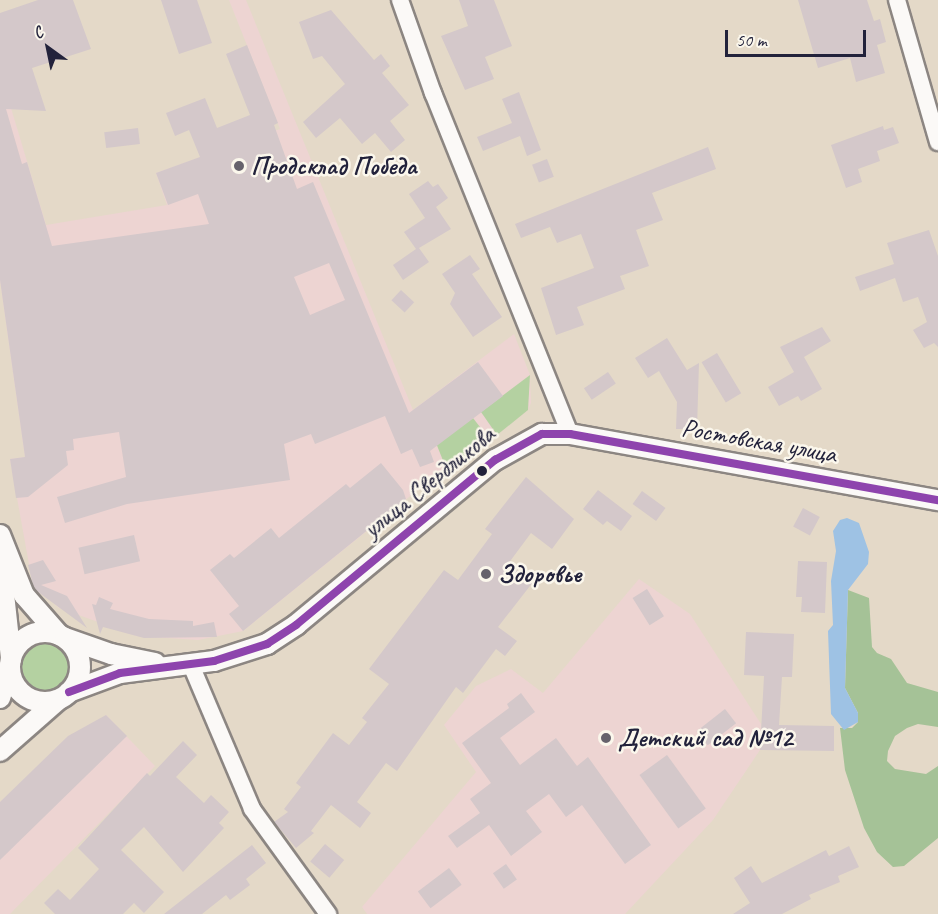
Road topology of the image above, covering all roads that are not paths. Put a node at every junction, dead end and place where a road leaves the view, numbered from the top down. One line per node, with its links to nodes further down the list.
1 (400, 0): 4 (street)
2 (897, 0): 3 (street)
3 (938, 142)
4 (570, 434): 5 (street, Ростовская улица); 10 (street, улица Свердликова)
5 (938, 500)
6 (0, 535): 8 (street)
7 (0, 557): 9 (street)
8 (62, 637): 9 (street); 10 (street); 11 (street)
9 (10, 663): 11 (street); 12 (street)
10 (182, 665): 11 (street, улица Свердликова); 14 (street)
11 (64, 696): 13 (street, улица Свердликова)
12 (0, 698)
13 (0, 751)
14 (328, 914)

